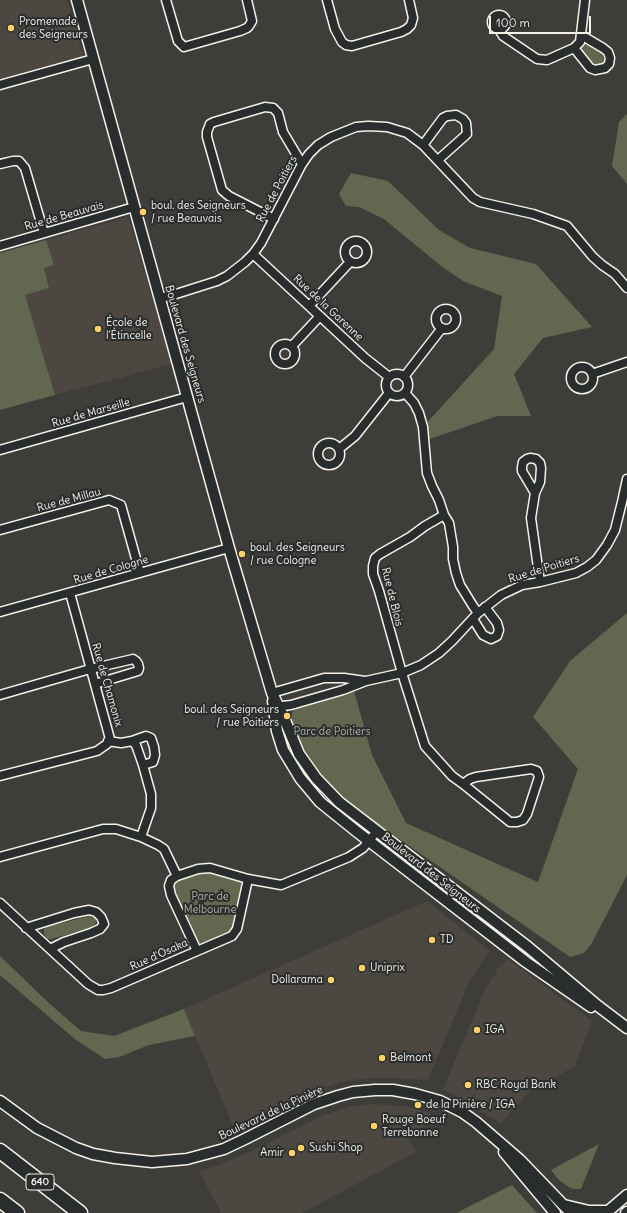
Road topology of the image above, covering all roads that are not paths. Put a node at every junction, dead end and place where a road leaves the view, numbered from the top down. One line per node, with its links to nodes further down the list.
1 (77, 0): 10 (street, Boulevard des Seigneurs)
2 (166, 0): 3 (street)
3 (247, 0)
4 (327, 0): 5 (street)
5 (409, 0)
6 (585, 0): 8 (street)
7 (499, 29): 9 (street)
8 (581, 35): 9 (street); 9 (street)
9 (574, 48)
10 (93, 59): 11 (street); 16 (street, Boulevard des Seigneurs)
11 (0, 85)
12 (423, 145): 13 (street, Rue de Poitiers); 13 (street); 15 (street, Rue de Poitiers)
13 (438, 160): 22 (street, Rue de Poitiers)
14 (0, 164): 18 (street)
15 (302, 164): 17 (street, Rue de Poitiers); 17 (street)
16 (134, 207): 18 (street, Rue de Beauvais); 23 (street, Boulevard des Seigneurs)
17 (274, 219): 20 (street, Rue de Poitiers)
18 (44, 233): 19 (street, Rue de Beauvais)
19 (0, 246)
20 (253, 254): 23 (street, Rue de Poitiers); 24 (street, Rue de la Garenne)
21 (350, 262): 24 (street)
22 (627, 288)
23 (160, 298): 34 (street, Boulevard des Seigneurs)
24 (309, 306): 25 (street, Rue de la Garenne)
25 (320, 316): 27 (street); 30 (street, Rue de la Garenne)
26 (442, 328): 31 (street)
27 (292, 346)
28 (627, 362): 29 (street)
29 (592, 374)
30 (389, 377): 31 (street); 33 (street)
31 (404, 377): 32 (street)
32 (405, 393): 33 (street); 39 (street)
33 (389, 394): 35 (street)
34 (187, 397): 36 (street, Rue de Marseille); 41 (street, Boulevard des Seigneurs)
35 (339, 449)
36 (0, 450)
37 (627, 479): 43 (street, Rue de Poitiers)
38 (535, 493): 43 (street)
39 (444, 515): 47 (street); 49 (street, Rue de Blois)
40 (0, 530): 42 (street, Rue de Millau)
41 (229, 548): 42 (street, Rue de Cologne); 52 (street, Boulevard des Seigneurs)
42 (140, 573): 44 (street, Rue de Cologne)
43 (540, 582): 45 (street, Rue de Poitiers)
44 (70, 593): 46 (street, Rue de Cologne); 48 (street, Rue de Chamonix)
45 (485, 607): 47 (street, Rue de Poitiers); 47 (street)
46 (0, 612)
47 (476, 616): 49 (street, Rue de Poitiers)
48 (90, 669): 51 (street, Rue de Chamonix); 51 (street); 53 (street)
49 (402, 673): 50 (street, Rue de Poitiers); 59 (street)
50 (366, 681): 52 (street, Rue de Poitiers); 54 (street, Rue de Poitiers)
51 (95, 684): 55 (street, Rue de Chamonix)
52 (272, 693): 54 (street, Boulevard des Seigneurs)
53 (0, 695)
54 (276, 707): 60 (street, Boulevard des Seigneurs); 62 (street, Boulevard des Seigneurs)
55 (108, 741): 56 (street); 58 (street, Rue de Chamonix)
56 (132, 741): 57 (street); 57 (street)
57 (143, 765): 61 (street)
58 (0, 776)
59 (463, 784): 59 (street)
60 (377, 832): 62 (street); 70 (street, Boulevard des Seigneurs)
61 (141, 837): 63 (street); 64 (street)
62 (369, 841): 65 (street); 71 (street, Boulevard des Seigneurs)
63 (0, 857)
64 (177, 876): 65 (street); 69 (street)
65 (248, 879): 69 (street, Rue d'Osaka)
66 (0, 903): 67 (street, Rue d'Osaka)
67 (26, 928): 68 (street, Rue d'Osaka); 68 (street)
68 (50, 949): 69 (street, Rue d'Osaka)
69 (197, 951)
70 (627, 1028)
71 (627, 1035)
72 (0, 1101): 73 (street, Boulevard de la Pinière)
73 (486, 1131): 77 (street, Boulevard de la Pinière); 78 (street, Boulevard de la Pinière)
74 (0, 1152): 81 (highway, 640)
75 (627, 1196): 79 (street)
76 (0, 1200): 80 (highway)
77 (564, 1205): 79 (street); 82 (street, Boulevard de la Pinière)
78 (553, 1212)
79 (607, 1212)
80 (17, 1213)
81 (80, 1213)
82 (571, 1213)

